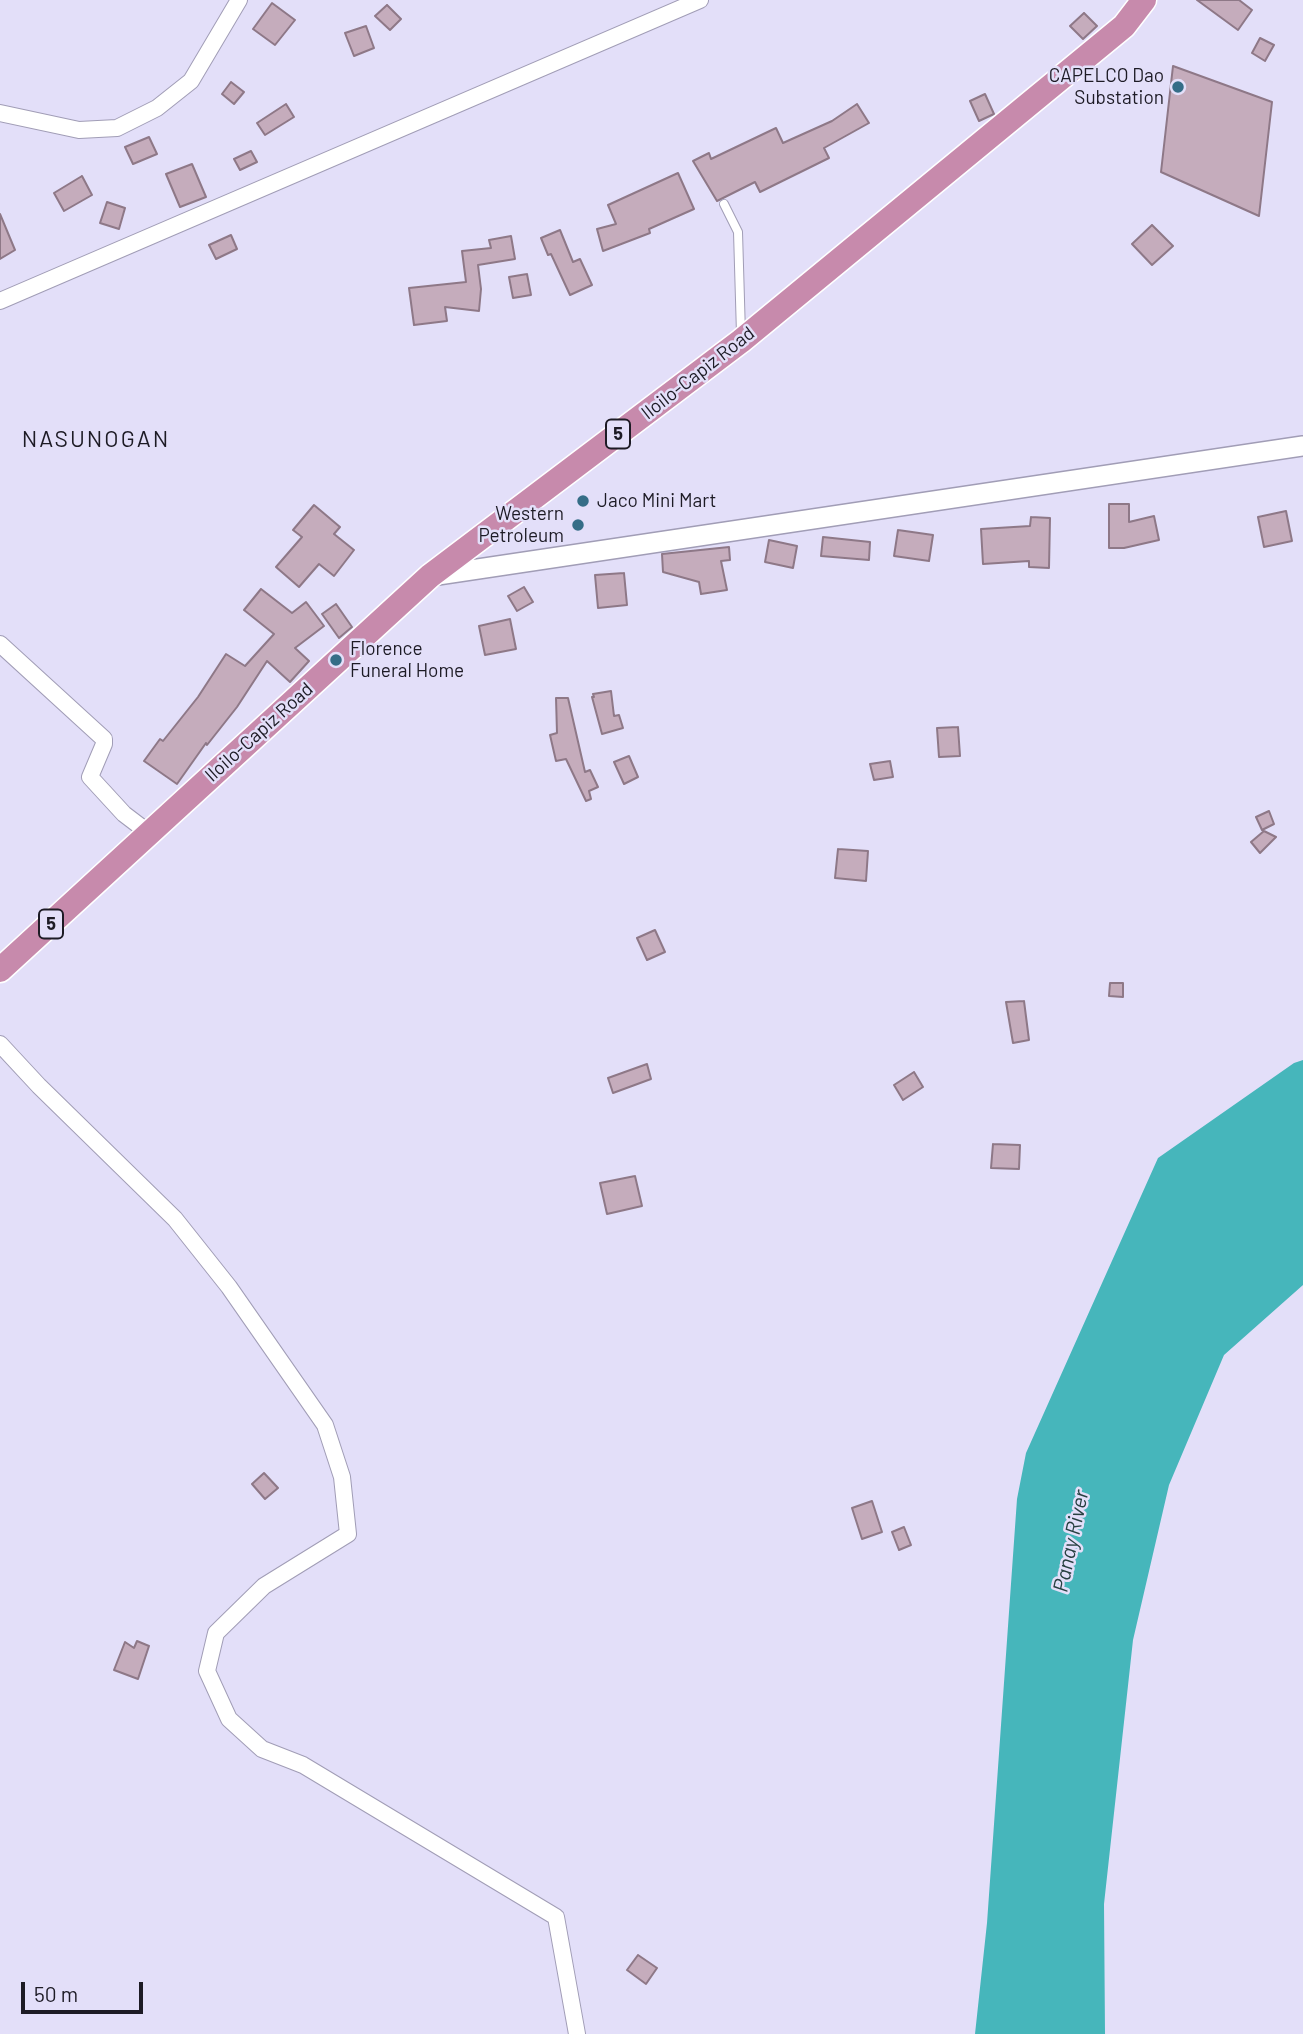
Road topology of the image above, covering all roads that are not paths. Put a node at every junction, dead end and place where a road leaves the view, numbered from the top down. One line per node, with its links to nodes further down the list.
1 (239, 0): 4 (street)
2 (701, 0): 6 (street)
3 (1143, 0): 7 (highway, Iloilo-Capiz Road / 5)
4 (0, 113)
5 (724, 204): 7 (lane)
6 (0, 301)
7 (741, 341): 9 (highway, Iloilo-Capiz Road / 5)
8 (1303, 446): 9 (street)
9 (429, 576): 11 (highway, Iloilo-Capiz Road / 5)
10 (0, 644): 11 (street)
11 (149, 833): 12 (highway, Iloilo-Capiz Road / 5)
12 (0, 970)
13 (0, 1044): 14 (street)
14 (577, 2034)

